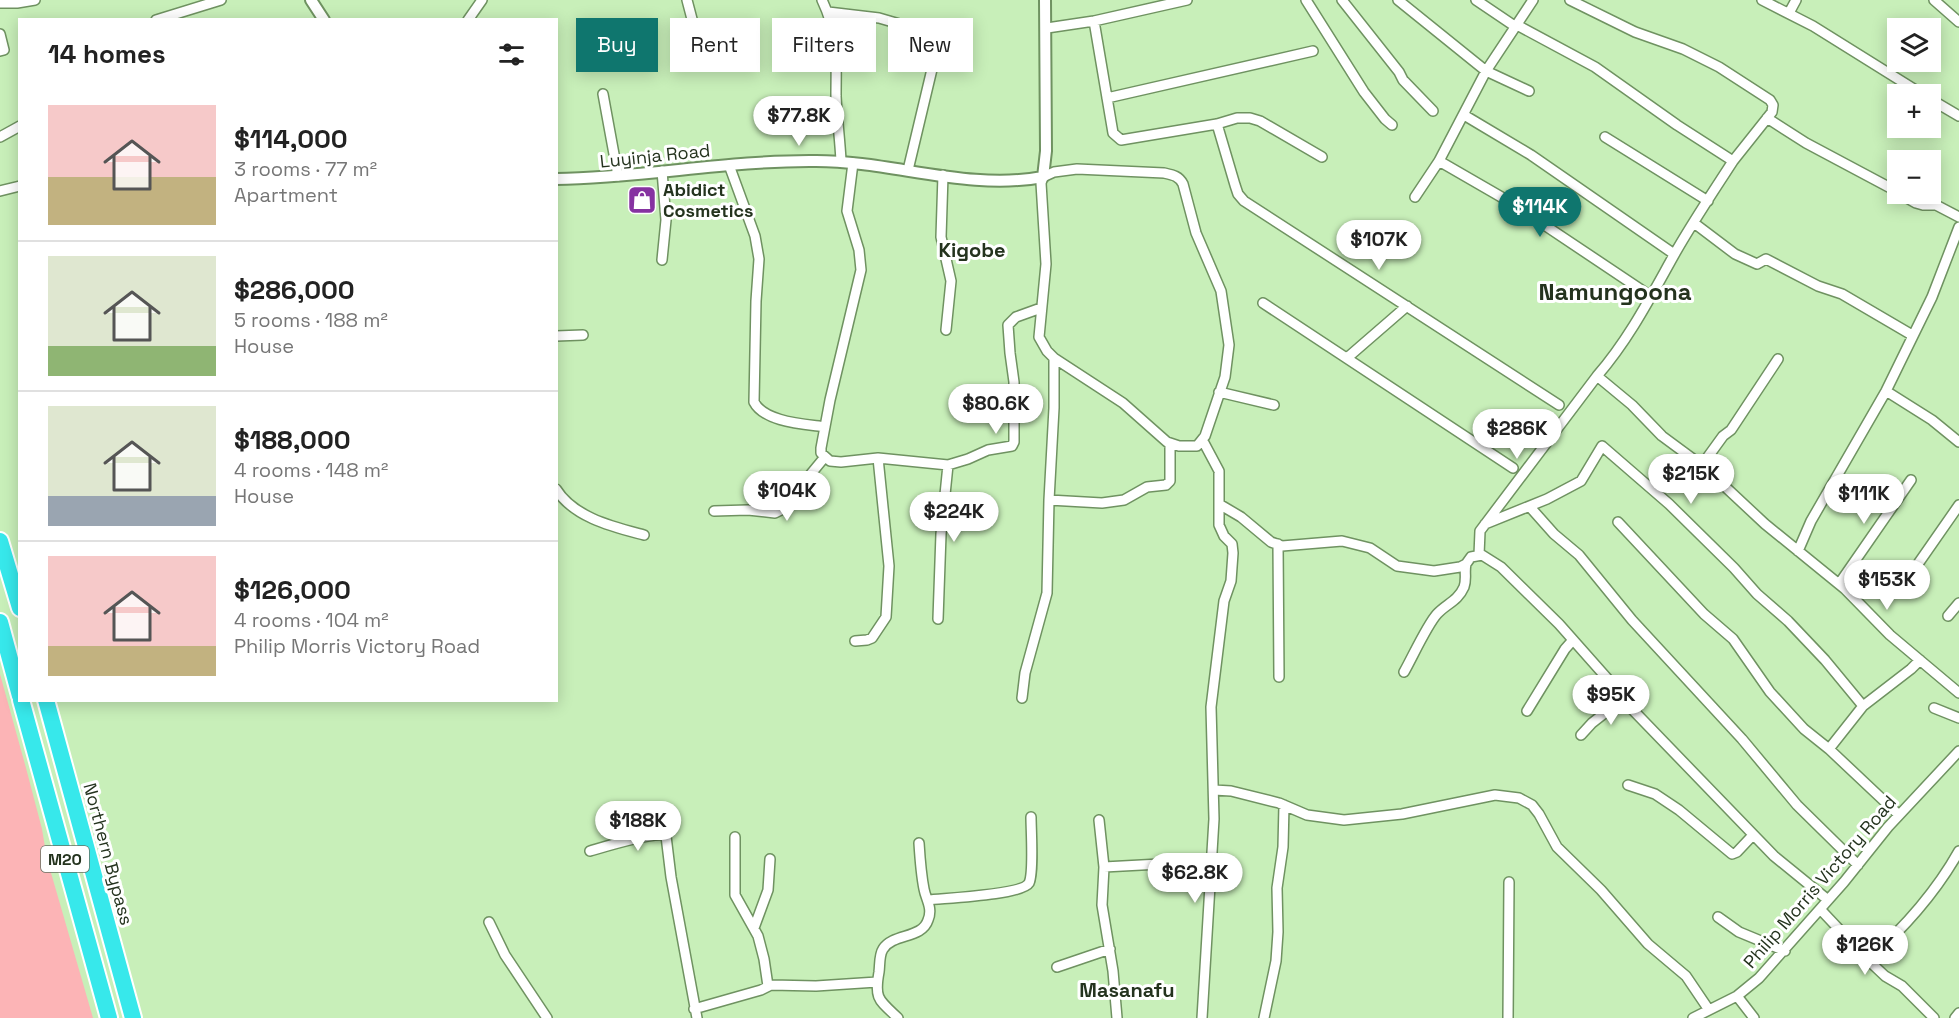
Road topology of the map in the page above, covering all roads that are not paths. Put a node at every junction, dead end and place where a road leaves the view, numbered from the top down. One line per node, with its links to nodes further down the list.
1 (35, 0): 18 (street)
2 (220, 0): 21 (street)
3 (311, 0): 22 (street)
4 (482, 0): 23 (street)
5 (687, 0): 24 (street)
6 (822, 0): 19 (street)
7 (1045, 0): 29 (street)
8 (1187, 0): 26 (street)
9 (1306, 0): 45 (street)
10 (1342, 0): 40 (street)
11 (1398, 0): 33 (street)
12 (1476, 0): 28 (street)
13 (1533, 0): 28 (street)
14 (1570, 0): 43 (street)
15 (1762, 0): 20 (street)
16 (1796, 0): 20 (street)
17 (1934, 0): 27 (street)
18 (0, 3)
19 (828, 12): 25 (street); 52 (street)
20 (1789, 13): 35 (street)
21 (162, 18)
22 (323, 18)
23 (469, 18)
24 (692, 18)
25 (888, 21)
26 (1094, 21): 29 (street); 38 (street)
27 (1959, 22)
28 (1517, 26): 33 (street); 51 (street)
29 (1047, 28): 59 (street)
30 (0, 34): 31 (street)
31 (0, 51)
32 (1313, 51): 38 (street)
33 (1486, 71): 36 (street); 41 (street)
34 (931, 72): 55 (street)
35 (1906, 84)
36 (1529, 91)
37 (603, 94): 58 (street)
38 (1107, 98): 44 (street)
39 (1941, 105): 42 (street)
40 (1433, 111)
41 (1464, 115): 50 (street); 70 (street)
42 (1959, 116)
43 (1767, 118): 51 (street); 62 (street)
44 (1217, 124): 49 (street); 74 (street)
45 (1392, 125)
46 (18, 127): 47 (street)
47 (0, 137)
48 (1605, 137): 65 (street)
49 (1322, 157)
50 (1439, 161): 64 (street); 72 (street)
51 (1733, 161): 65 (street)
52 (841, 162): 53 (street, Luyinja Road); 54 (street, Luyinja Road)
53 (853, 163): 55 (street, Luyinja Road); 88 (street)
54 (729, 165): 56 (street, Luyinja Road); 88 (street)
55 (908, 170): 57 (street, Luyinja Road)
56 (662, 171): 58 (street, Luyinja Road); 71 (street)
57 (944, 175): 59 (street, Luyinja Road); 76 (street)
58 (618, 176): 60 (street, Luyinja Road)
59 (1043, 177): 75 (street); 85 (street)
60 (558, 179)
61 (18, 186): 63 (street)
62 (1887, 187)
63 (0, 191)
64 (1414, 197)
65 (1708, 201): 68 (street)
66 (1920, 204): 67 (street)
67 (1959, 217)
68 (1694, 223): 70 (street); 78 (street)
69 (1959, 227): 78 (street)
70 (1674, 254): 72 (street)
71 (662, 260)
72 (1652, 297): 83 (street)
73 (1263, 303): 81 (street)
74 (1407, 306): 81 (street); 87 (street)
75 (1041, 308): 80 (street); 94 (street)
76 (946, 330)
77 (583, 335): 79 (street)
78 (1912, 335): 84 (street)
79 (558, 336)
80 (1054, 358): 91 (street); 99 (street)
81 (1347, 358): 96 (street)
82 (1778, 359): 95 (street)
83 (1597, 376): 95 (street); 105 (street)
84 (1886, 391): 90 (street); 109 (street)
85 (1220, 392): 86 (street); 89 (street)
86 (1274, 405)
87 (1558, 405)
88 (825, 427): 92 (street)
89 (1203, 441): 91 (street); 100 (street)
90 (1959, 442)
91 (1170, 444): 99 (street)
92 (824, 458): 93 (street); 103 (street)
93 (878, 458): 94 (street); 120 (street)
94 (948, 465): 117 (street)
95 (1702, 465): 109 (street)
96 (1513, 468)
97 (1911, 480): 112 (street)
98 (558, 491): 106 (street)
99 (1049, 500): 126 (street)
100 (1219, 504): 108 (street); 138 (street)
101 (1959, 505): 113 (street)
102 (1530, 507): 105 (street); 130 (street); 149 (street)
103 (714, 511)
104 (1618, 522): 135 (street)
105 (1485, 524): 110 (street)
106 (644, 535)
107 (0, 541): 114 (highway)
108 (1278, 544): 111 (street); 123 (street)
109 (1798, 551): 112 (street)
110 (1479, 555): 111 (street); 119 (street)
111 (1466, 564): 122 (street)
112 (1839, 584): 121 (street)
113 (1904, 584)
114 (18, 601)
115 (1959, 603): 116 (street)
116 (1948, 616)
117 (938, 619)
118 (0, 622): 124 (highway)
119 (1573, 640): 127 (street); 132 (street)
120 (855, 641)
121 (1920, 660): 125 (street); 130 (street)
122 (1404, 672)
123 (1279, 677)
124 (18, 689)
125 (1959, 693)
126 (1022, 698)
127 (1624, 698): 134 (street); 143 (street)
128 (22, 702): 169 (highway, M20)
129 (47, 702): 170 (highway, Northern Bypass / M20)
130 (1863, 706): 135 (street)
131 (1934, 708): 133 (street)
132 (1527, 711)
133 (1959, 718)
134 (1581, 735)
135 (1829, 749): 140 (street)
136 (1959, 751): 140 (street, Philip Morris Victory Road)
137 (1628, 785): 143 (street)
138 (1214, 790): 139 (street); 151 (street)
139 (1284, 805): 166 (street); 175 (street)
140 (1899, 815): 149 (street, Philip Morris Victory Road)
141 (1031, 817): 153 (street)
142 (1099, 820): 150 (street)
143 (1754, 835): 154 (street)
144 (735, 837): 158 (street)
145 (919, 843): 153 (street)
146 (590, 851): 168 (street)
147 (1959, 851): 161 (street)
148 (770, 859): 158 (street)
149 (1858, 865): 154 (street, Philip Morris Victory Road)
150 (1104, 867): 151 (street); 159 (street)
151 (1211, 870): 174 (street)
152 (1509, 882): 176 (street)
153 (928, 900): 163 (street)
154 (1828, 900): 155 (street, Philip Morris Victory Road)
155 (1821, 909): 160 (street, Philip Morris Victory Road); 161 (street)
156 (1718, 916): 160 (street)
157 (489, 922): 171 (street)
158 (754, 928): 164 (street)
159 (1110, 949): 162 (street); 173 (street)
160 (1785, 951): 165 (street, Philip Morris Victory Road)
161 (1868, 960): 179 (street)
162 (1057, 967)
163 (877, 982): 164 (street); 172 (street)
164 (768, 986): 168 (street)
165 (1737, 996): 166 (street, Philip Morris Victory Road); 178 (street)
166 (1709, 1010): 177 (street, Philip Morris Victory Road)
167 (1959, 1013): 180 (street)
168 (695, 1014)
169 (109, 1018)
170 (133, 1018)
171 (547, 1018)
172 (898, 1018)
173 (1117, 1018)
174 (1203, 1018)
175 (1264, 1018)
176 (1508, 1018)
177 (1694, 1018)
178 (1754, 1018)
179 (1934, 1018)
180 (1955, 1018)

